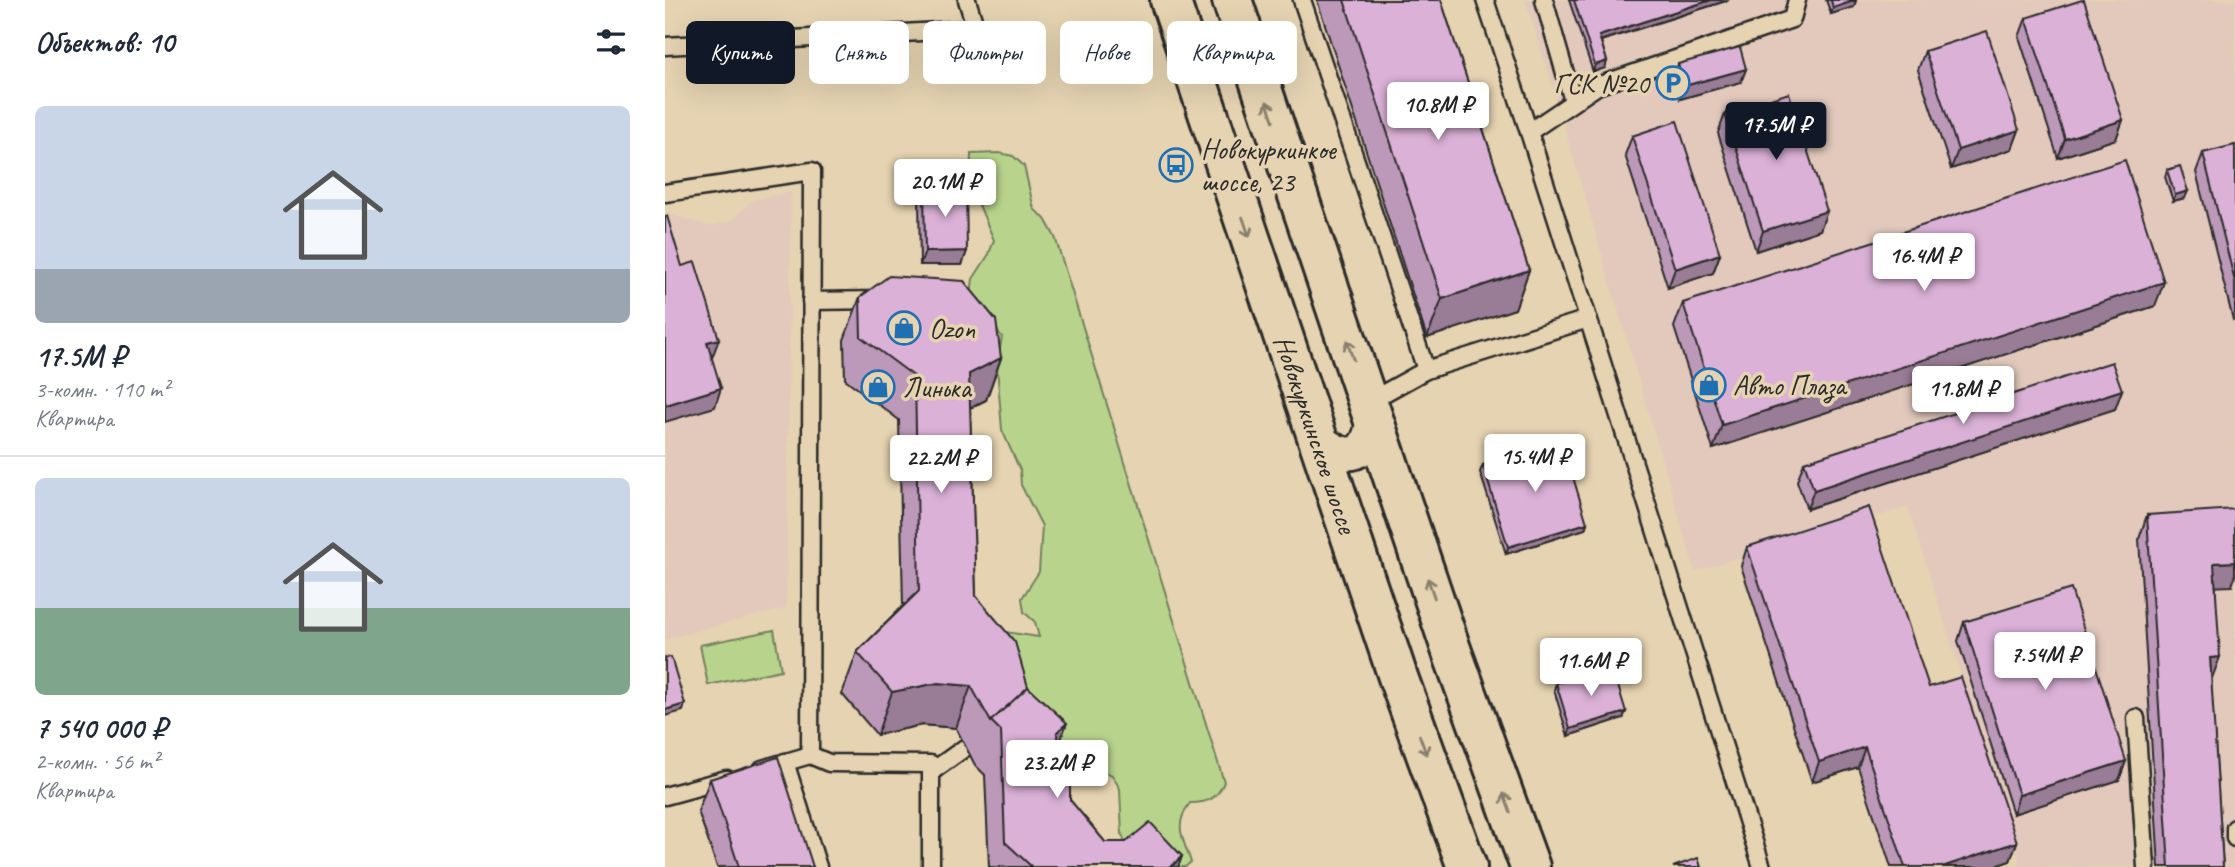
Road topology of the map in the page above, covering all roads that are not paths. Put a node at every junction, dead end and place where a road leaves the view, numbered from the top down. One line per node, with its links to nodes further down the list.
1 (967, 0): 8 (lane)
2 (1170, 0): 17 (main road, Новокуркинское шоссе, one-way to 17)
3 (1232, 0): 16 (main road, one-way to 3)
4 (1302, 0): 15 (lane)
5 (1486, 0): 10 (lane)
6 (1544, 0): 9 (lane)
7 (1797, 0): 9 (lane)
8 (665, 46)
9 (1573, 102): 10 (lane)
10 (1528, 132): 14 (lane)
11 (665, 193): 13 (lane)
12 (901, 299): 13 (lane)
13 (811, 301): 22 (lane)
14 (1588, 319): 15 (lane); 32 (lane)
15 (1426, 370): 16 (lane)
16 (1370, 409): 17 (street); 18 (main road, one-way to 16)
17 (1317, 438): 19 (main road, Новокуркинское шоссе)
18 (1456, 662): 19 (main road); 31 (main road, one-way to 18)
19 (1399, 680): 30 (main road, Новокуркинское шоссе, one-way to 30)
20 (2136, 718): 33 (lane)
21 (966, 747): 24 (lane)
22 (810, 755): 23 (lane); 24 (lane)
23 (785, 762): 25 (lane); 28 (lane)
24 (931, 772): 29 (lane)
25 (665, 796)
26 (2235, 828): 27 (lane)
27 (2235, 838)
28 (818, 867)
29 (931, 867)
30 (1467, 867)
31 (1530, 867)
32 (1762, 867)
33 (2146, 867)

